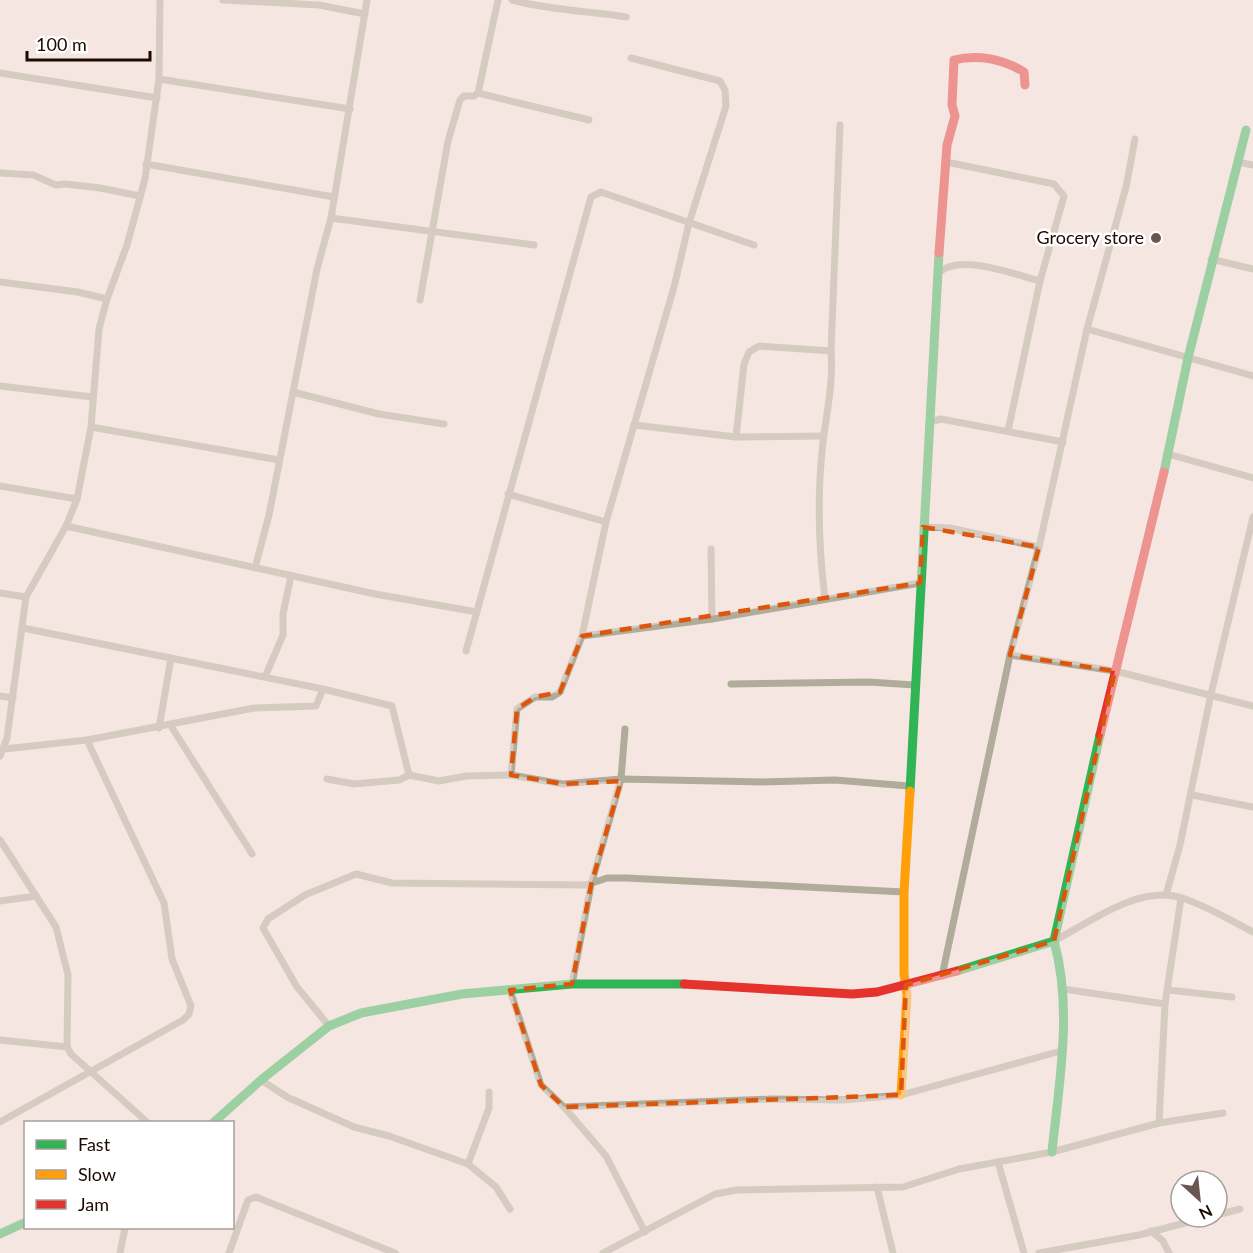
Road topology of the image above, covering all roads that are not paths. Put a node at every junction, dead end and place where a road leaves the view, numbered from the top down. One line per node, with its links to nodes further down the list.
1 (160, 0): 10 (street)
2 (223, 0): 6 (street)
3 (367, 0): 6 (street)
4 (498, 0): 12 (street)
5 (512, 0): 7 (street)
6 (365, 14): 14 (street)
7 (627, 17)
8 (631, 58): 27 (street)
9 (0, 73): 13 (street)
10 (159, 79): 13 (street); 14 (street)
11 (1025, 85): 19 (street)
12 (478, 93): 15 (street); 28 (street)
13 (157, 98): 21 (street)
14 (350, 109): 25 (street)
15 (589, 120)
16 (840, 125): 39 (street)
17 (1246, 130): 20 (street)
18 (1135, 139): 38 (street)
19 (946, 162): 33 (street); 34 (street)
20 (1238, 162): 22 (street); 31 (street)
21 (146, 164): 24 (street); 25 (street)
22 (1253, 165)
23 (0, 172): 24 (street)
24 (140, 196): 36 (street)
25 (334, 197): 26 (street)
26 (331, 218): 28 (street); 43 (street)
27 (689, 223): 30 (street); 47 (street); 57 (street)
28 (433, 230): 29 (street); 37 (street)
29 (534, 245)
30 (754, 245)
31 (1211, 259): 32 (street); 40 (street)
32 (1253, 269)
33 (938, 273): 34 (street); 45 (street)
34 (1040, 281): 49 (street)
35 (0, 282): 36 (street)
36 (107, 299): 44 (street)
37 (420, 300)
38 (1087, 329): 40 (street); 52 (street)
39 (831, 351): 50 (street); 51 (street)
40 (1188, 358): 41 (street); 53 (street)
41 (1253, 376)
42 (0, 386): 44 (street)
43 (293, 392): 46 (street); 54 (street)
44 (92, 397): 48 (street)
45 (930, 422): 49 (street); 62 (street)
46 (444, 423)
47 (634, 425): 51 (street); 60 (street)
48 (91, 427): 54 (street); 58 (street)
49 (1008, 431): 52 (street)
50 (823, 436): 51 (street); 70 (street)
51 (736, 437)
52 (1063, 442): 63 (street)
53 (1168, 454): 55 (street); 78 (street)
54 (279, 460): 65 (street)
55 (1253, 478)
56 (0, 486): 58 (street)
57 (508, 494): 60 (street); 71 (street)
58 (77, 499): 61 (street)
59 (1253, 517): 83 (street)
60 (606, 522): 74 (street)
61 (66, 526): 65 (street); 69 (street)
62 (923, 527): 63 (street); 67 (street)
63 (1039, 546): 76 (street)
64 (711, 549): 72 (street)
65 (255, 568): 66 (street)
66 (291, 576): 71 (street); 79 (street)
67 (920, 583): 70 (street); 81 (street)
68 (0, 593): 69 (street)
69 (26, 597): 73 (street)
70 (825, 599): 72 (street)
71 (477, 612): 75 (street)
72 (712, 619): 74 (street)
73 (23, 628): 77 (street); 85 (street)
74 (582, 636): 93 (street)
75 (466, 651)
76 (1010, 655): 78 (street); 109 (street)
77 (171, 658): 79 (street); 88 (street)
78 (1115, 671): 83 (street); 108 (street)
79 (265, 678): 82 (street)
80 (731, 684): 81 (street)
81 (914, 685): 96 (street)
82 (323, 689): 87 (street); 92 (street)
83 (1210, 694): 86 (street); 97 (street)
84 (0, 696): 85 (street)
85 (13, 698): 91 (street)
86 (1253, 706)
87 (171, 726): 88 (street); 100 (street)
88 (159, 728): 90 (street)
89 (625, 729): 95 (street)
90 (87, 740): 91 (street); 121 (street)
91 (2, 753)
92 (409, 775): 93 (street); 94 (street)
93 (511, 775): 95 (street)
94 (327, 779)
95 (621, 779): 96 (street); 101 (street)
96 (909, 786): 102 (street)
97 (1191, 795): 98 (street); 103 (street)
98 (1253, 807)
99 (0, 840): 104 (street)
100 (252, 854)
101 (591, 885): 102 (street); 110 (street); 117 (street)
102 (904, 892): 111 (street)
103 (1166, 895): 105 (street); 108 (street)
104 (36, 896): 106 (street); 119 (street)
105 (1182, 898): 107 (street); 114 (street)
106 (0, 901)
107 (1253, 932)
108 (1054, 941): 109 (street); 112 (street)
109 (942, 976): 111 (street)
110 (572, 984): 111 (street); 113 (street)
111 (906, 985): 124 (street)
112 (1063, 989): 116 (street); 120 (street)
113 (510, 990): 117 (street); 125 (street)
114 (1168, 990): 115 (street); 116 (street)
115 (1232, 997)
116 (1165, 1004): 130 (street)
117 (329, 1026): 122 (street)
118 (0, 1040): 119 (street)
119 (67, 1047): 121 (street)
120 (1061, 1051): 124 (street); 131 (street)
121 (89, 1072): 127 (street); 129 (street)
122 (261, 1080): 128 (street); 133 (street)
123 (489, 1092): 133 (street)
124 (901, 1095): 125 (street)
125 (564, 1107): 142 (street)
126 (1223, 1113): 130 (street)
127 (146, 1121)
128 (215, 1121)
129 (0, 1122)
130 (1159, 1123): 131 (street)
131 (1052, 1152): 132 (street)
132 (998, 1162): 134 (street); 149 (street)
133 (468, 1164): 135 (street)
134 (877, 1187): 142 (street); 148 (street)
135 (510, 1209)
136 (1240, 1209): 137 (street)
137 (1229, 1212)
138 (24, 1223): 143 (street)
139 (1169, 1227): 141 (street)
140 (125, 1229): 144 (street)
141 (1151, 1231): 150 (street); 151 (street)
142 (645, 1232): 147 (street)
143 (0, 1234)
144 (120, 1253)
145 (229, 1253): 146 (street)
146 (395, 1253)
147 (603, 1253)
148 (893, 1253)
149 (1024, 1253)
150 (1039, 1253)
151 (1169, 1253)

